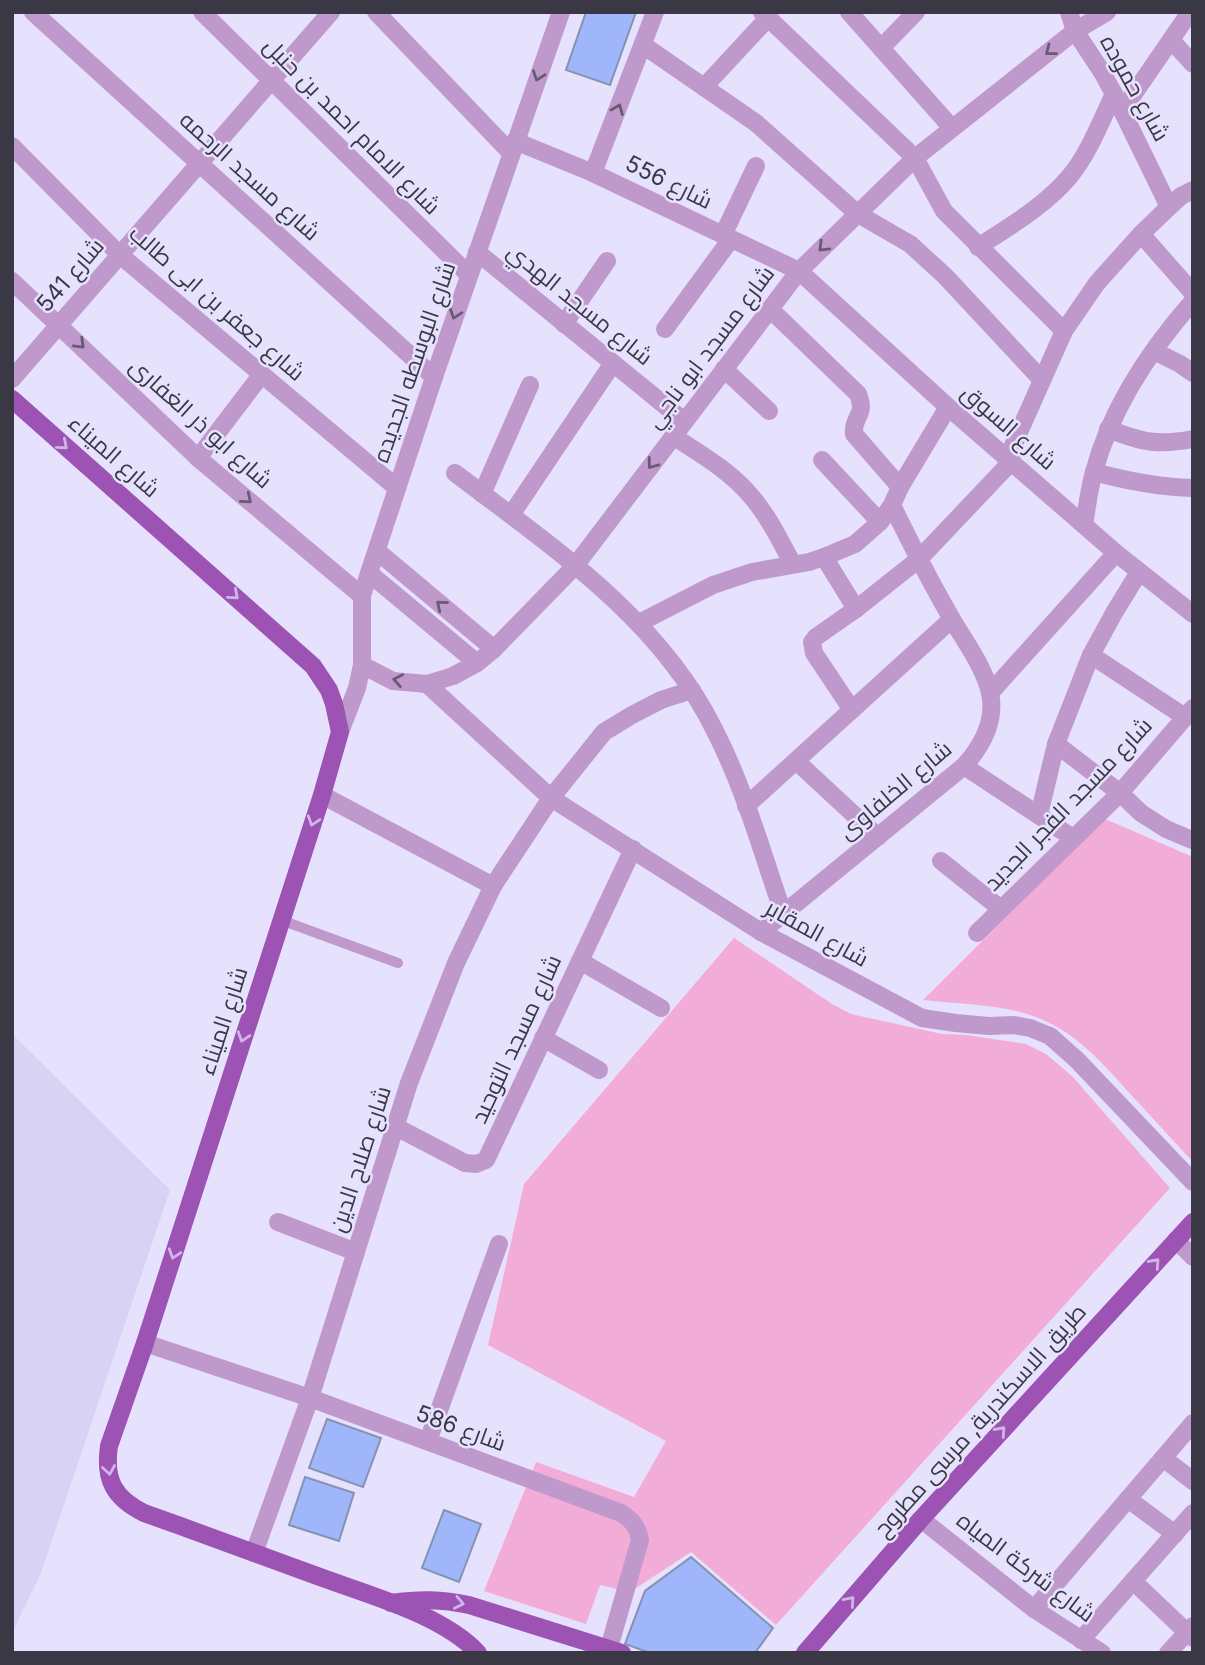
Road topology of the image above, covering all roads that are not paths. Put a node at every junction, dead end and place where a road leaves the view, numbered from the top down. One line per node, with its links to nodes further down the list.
1 (33, 12): 26 (street, شارع مسجد الرحمه)
2 (202, 12): 18 (street, شارع الامام احمد بن حنبل)
3 (331, 12): 18 (street, شارع 541)
4 (376, 12): 24 (street)
5 (655, 12): 15 (street)
6 (849, 12): 16 (street)
7 (916, 12): 16 (street)
8 (1069, 12): 13 (street, شارع حموده)
9 (1107, 12): 13 (street, شارع مسجد ابو ناجي)
10 (1190, 12): 14 (street)
11 (555, 15): 24 (street, شارع البوسطه الجديده, one-way to 24)
12 (765, 15): 19 (street); 25 (street)
13 (1074, 31): 20 (street, شارع حموده); 22 (street, شارع مسجد ابو ناجي, one-way to 22)
14 (1171, 40): 17 (street); 21 (street)
15 (643, 45): 19 (street); 28 (street, one-way to 15)
16 (881, 48): 22 (street)
17 (1193, 64)
18 (271, 81): 26 (street, شارع 541); 39 (street, شارع الامام احمد بن حنبل)
19 (704, 87): 31 (street)
20 (1114, 94): 21 (street, شارع حموده); 34 (street)
21 (1122, 111): 30 (street, شارع حموده)
22 (952, 128): 25 (street, شارع مسجد ابو ناجي)
23 (12, 146): 36 (street, شارع جعفر بن ابى طالب)
24 (513, 147): 28 (street, شارع 556); 35 (street, شارع البوسطه الجديده)
25 (915, 158): 31 (street, شارع مسجد ابو ناجي); 34 (street)
26 (199, 164): 36 (street, شارع 541); 53 (street, شارع مسجد الرحمه)
27 (755, 166): 33 (street)
28 (593, 173): 33 (street, شارع 556)
29 (1193, 190): 30 (street)
30 (1169, 207): 32 (street)
31 (858, 214): 38 (street, شارع مسجد ابو ناجي, one-way to 38); 55 (street)
32 (1141, 234): 41 (street); 47 (street)
33 (727, 237): 38 (street, شارع 556); 46 (street)
34 (978, 247): 47 (street)
35 (477, 252): 39 (street, شارع البوسطه الجديده); 44 (street, شارع مسجد الهدي)
36 (120, 255): 45 (street, شارع 541); 52 (street, شارع جعفر بن ابى طالب)
37 (607, 261): 44 (street)
38 (799, 271): 43 (street, شارع مسجد ابو ناجي); 58 (street, شارع السوق)
39 (469, 275): 53 (street, شارع البوسطه الجديده, one-way to 53)
40 (12, 281): 45 (street, شارع ابو ذر الغفارى)
41 (1193, 293)
42 (1193, 300): 48 (street)
43 (770, 309): 50 (street, شارع مسجد ابو ناجي); 69 (street)
44 (564, 324): 49 (street, شارع مسجد الهدي)
45 (60, 325): 54 (street, شارع 541); 64 (street, شارع ابو ذر الغفارى, one-way to 64)
46 (665, 329)
47 (1064, 331): 55 (street)
48 (1154, 351): 51 (street); 61 (street)
49 (613, 363): 60 (street, شارع مسجد الهدي); 74 (street)
50 (724, 369): 59 (street); 60 (street, شارع مسجد ابو ناجي)
51 (1193, 373)
52 (262, 374): 64 (street); 70 (street, شارع جعفر بن ابى طالب)
53 (434, 377): 70 (street, شارع البوسطه الجديده)
54 (12, 379)
55 (1041, 379): 65 (street)
56 (530, 385): 72 (street)
57 (12, 399): 99 (main road, شارع الميناء, one-way to 99)
58 (948, 407): 65 (street, شارع السوق); 69 (street)
59 (769, 411)
60 (684, 421): 62 (street, شارع مسجد ابو ناجي)
61 (1108, 429): 63 (street); 67 (street)
62 (673, 436): 81 (street); 82 (street, شارع مسجد ابو ناجي, one-way to 82)
63 (1193, 439)
64 (198, 458): 85 (street, شارع ابو ذر الغفارى, one-way to 85)
65 (1010, 459): 76 (street, شارع السوق); 80 (street)
66 (822, 460): 75 (street)
67 (1094, 472): 71 (street); 76 (street)
68 (455, 473): 72 (street)
69 (900, 487): 73 (street)
70 (397, 488): 77 (street, شارع البوسطه الجديده)
71 (1193, 488)
72 (482, 494): 74 (street)
73 (892, 505): 75 (street); 80 (street, شارع الخلفاوى)
74 (511, 515): 82 (street)
75 (880, 522): 79 (street)
76 (1084, 525): 78 (street, شارع السوق)
77 (377, 551): 84 (street, شارع البوسطه الجديده); 90 (street, one-way to 77)
78 (1116, 553): 83 (street, شارع السوق); 96 (street)
79 (824, 557): 81 (street); 86 (street)
80 (919, 559): 86 (street); 88 (street, شارع الخلفاوى)
81 (793, 564): 89 (street)
82 (575, 566): 89 (street); 90 (street, شارع مسجد ابو ناجي)
83 (1139, 572): 87 (street, شارع السوق); 91 (street)
84 (369, 573): 85 (street, شارع البوسطه الجديده); 92 (street)
85 (362, 596): 93 (street, شارع البوسطه الجديده)
86 (856, 609): 97 (street)
87 (1193, 614)
88 (952, 619): 96 (street, شارع الخلفاوى); 97 (street)
89 (639, 623): 95 (street)
90 (494, 649): 92 (street, شارع مسجد ابو ناجي)
91 (1091, 655): 98 (street); 100 (street)
92 (477, 663): 94 (street, شارع مسجد ابو ناجي)
93 (362, 665): 94 (street, شارع مسجد ابو ناجي, one-way to 93); 99 (street, شارع البوسطه الجديده)
94 (427, 684): 105 (street, شارع المقابر)
95 (692, 690): 105 (street, شارع صلاح الدين); 106 (street)
96 (990, 693): 102 (street, شارع الخلفاوى)
97 (852, 710): 101 (street)
98 (1189, 712): 103 (street, شارع مسجد الفجر الجديد)
99 (340, 732): 104 (main road, شارع الميناء)
100 (1056, 744): 103 (street); 107 (street)
101 (796, 761): 106 (street); 108 (street)
102 (964, 766): 107 (street); 108 (street, شارع الخلفاوى)
103 (1120, 793): 109 (street, شارع مسجد الفجر الجديد); 110 (street)
104 (322, 794): 113 (street); 116 (main road, شارع الميناء, one-way to 116)
105 (551, 798): 111 (street, شارع المقابر); 113 (street, شارع صلاح الدين)
106 (746, 806): 115 (street)
107 (1039, 815): 109 (street)
108 (878, 837): 115 (street, شارع الخلفاوى)
109 (1073, 838): 114 (street, شارع مسجد الفجر الجديد)
110 (1192, 840)
111 (633, 849): 117 (street, شارع المقابر); 119 (street, شارع مسجد التوحيد)
112 (941, 861): 114 (street)
113 (493, 886): 124 (street, شارع صلاح الدين)
114 (1001, 909): 118 (street, شارع مسجد الفجر الجديد)
115 (783, 913): 117 (street, شارع الخلفاوى)
116 (281, 920): 120 (lane); 132 (main road, شارع الميناء, one-way to 132)
117 (761, 932): 125 (street, شارع المقابر)
118 (977, 933)
119 (580, 961): 121 (street); 122 (street, شارع مسجد التوحيد)
120 (398, 963)
121 (661, 1008)
122 (543, 1038): 123 (street); 124 (street, شارع مسجد التوحيد)
123 (599, 1070)
124 (396, 1127): 130 (street, شارع صلاح الدين)
125 (1193, 1182)
126 (278, 1222): 130 (street)
127 (1193, 1222): 128 (main road, طريق الاسكندرية, مرسى مطروح)
128 (1176, 1240): 131 (street); 140 (main road, طريق الاسكندرية, مرسى مطروح, one-way to 128)
129 (499, 1244): 135 (street)
130 (356, 1252): 133 (street, شارع صلاح الدين)
131 (1193, 1257)
132 (145, 1343): 133 (street, شارع 586); 142 (main road, شارع الميناء, one-way to 142)
133 (310, 1398): 135 (street, شارع 586); 142 (street, شارع صلاح الدين)
134 (1193, 1423): 136 (street)
135 (428, 1441): 148 (street, شارع 586)
136 (1163, 1458): 137 (street); 138 (street)
137 (1193, 1481)
138 (1128, 1499): 141 (street); 145 (street)
139 (1193, 1513): 141 (street)
140 (921, 1519): 145 (street, شارع شركة المياه); 150 (main road, طريق الاسكندرية, مرسى مطروح, one-way to 140)
141 (1175, 1534): 143 (street)
142 (254, 1553): 144 (main road, شارع الميناء)
143 (1133, 1581): 146 (street); 147 (street)
144 (391, 1603): 148 (main road, one-way to 148); 149 (main road)
145 (1034, 1609): 147 (street, شارع شركة المياه)
146 (1191, 1632): 152 (street)
147 (1081, 1640): 151 (street, شارع شركة المياه)
148 (615, 1650)
149 (478, 1653)
150 (805, 1653)
151 (1102, 1653)
152 (1168, 1653)

